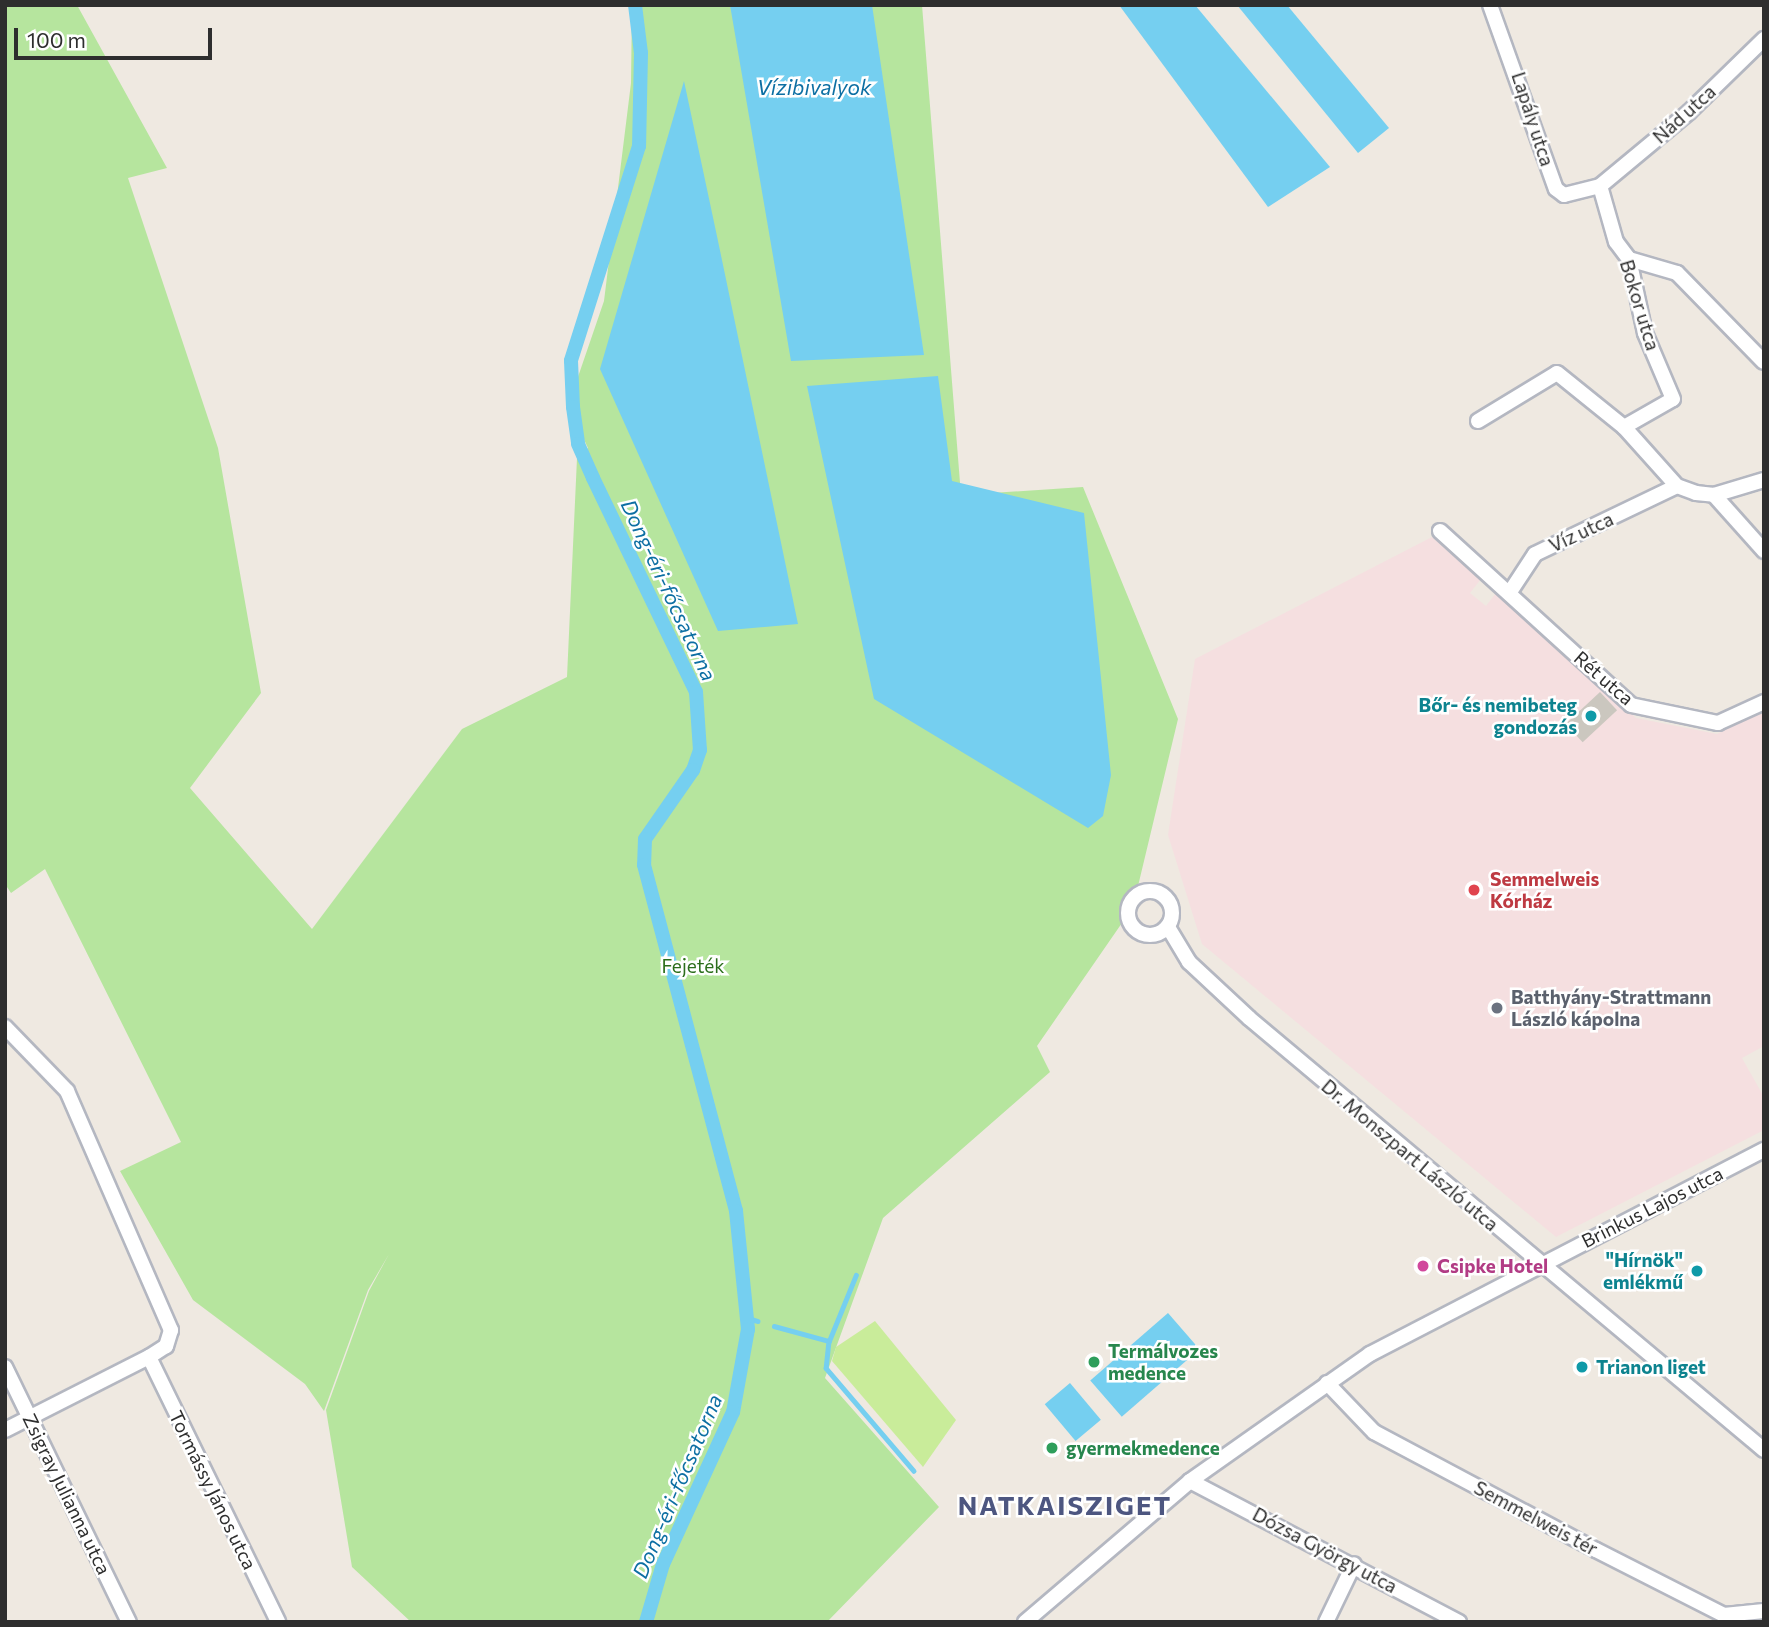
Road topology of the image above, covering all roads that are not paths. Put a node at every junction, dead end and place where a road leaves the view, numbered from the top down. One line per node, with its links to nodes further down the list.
1 (1490, 5): 3 (street, Lapály utca)
2 (1764, 38): 3 (street, Nád utca)
3 (1600, 186): 4 (street, Bokor utca)
4 (1629, 259): 5 (street); 7 (street, Bokor utca)
5 (1764, 362)
6 (1478, 421): 7 (street)
7 (1624, 427): 9 (street)
8 (1764, 480): 10 (street)
9 (1677, 486): 10 (street); 13 (street, Víz utca)
10 (1714, 495): 12 (street)
11 (1440, 531): 13 (street)
12 (1764, 551)
13 (1510, 592): 14 (street, Rét utca)
14 (1764, 702)
15 (1168, 927): 18 (street, Dr. Monszpart László utca)
16 (5, 1027): 19 (street)
17 (1764, 1150): 18 (street, Brinkus Lajos utca)
18 (1541, 1265): 21 (street, Brinkus Lajos utca); 24 (street, Dr. Monszpart László utca)
19 (149, 1357): 22 (street); 29 (street, Tormássy János utca)
20 (5, 1367): 22 (street, Zsigray Julianna utca)
21 (1327, 1383): 25 (street, Brinkus Lajos utca); 27 (street, Semmelweis tér)
22 (29, 1418): 23 (street); 28 (street, Zsigray Julianna utca)
23 (5, 1430)
24 (1764, 1450)
25 (1190, 1481): 26 (street, Dózsa György utca); 30 (street, Brinkus Lajos utca)
26 (1354, 1564): 31 (street); 32 (street, Dózsa György utca)
27 (1764, 1611)
28 (129, 1622)
29 (278, 1622)
30 (1026, 1622)
31 (1326, 1622)
32 (1459, 1622)

